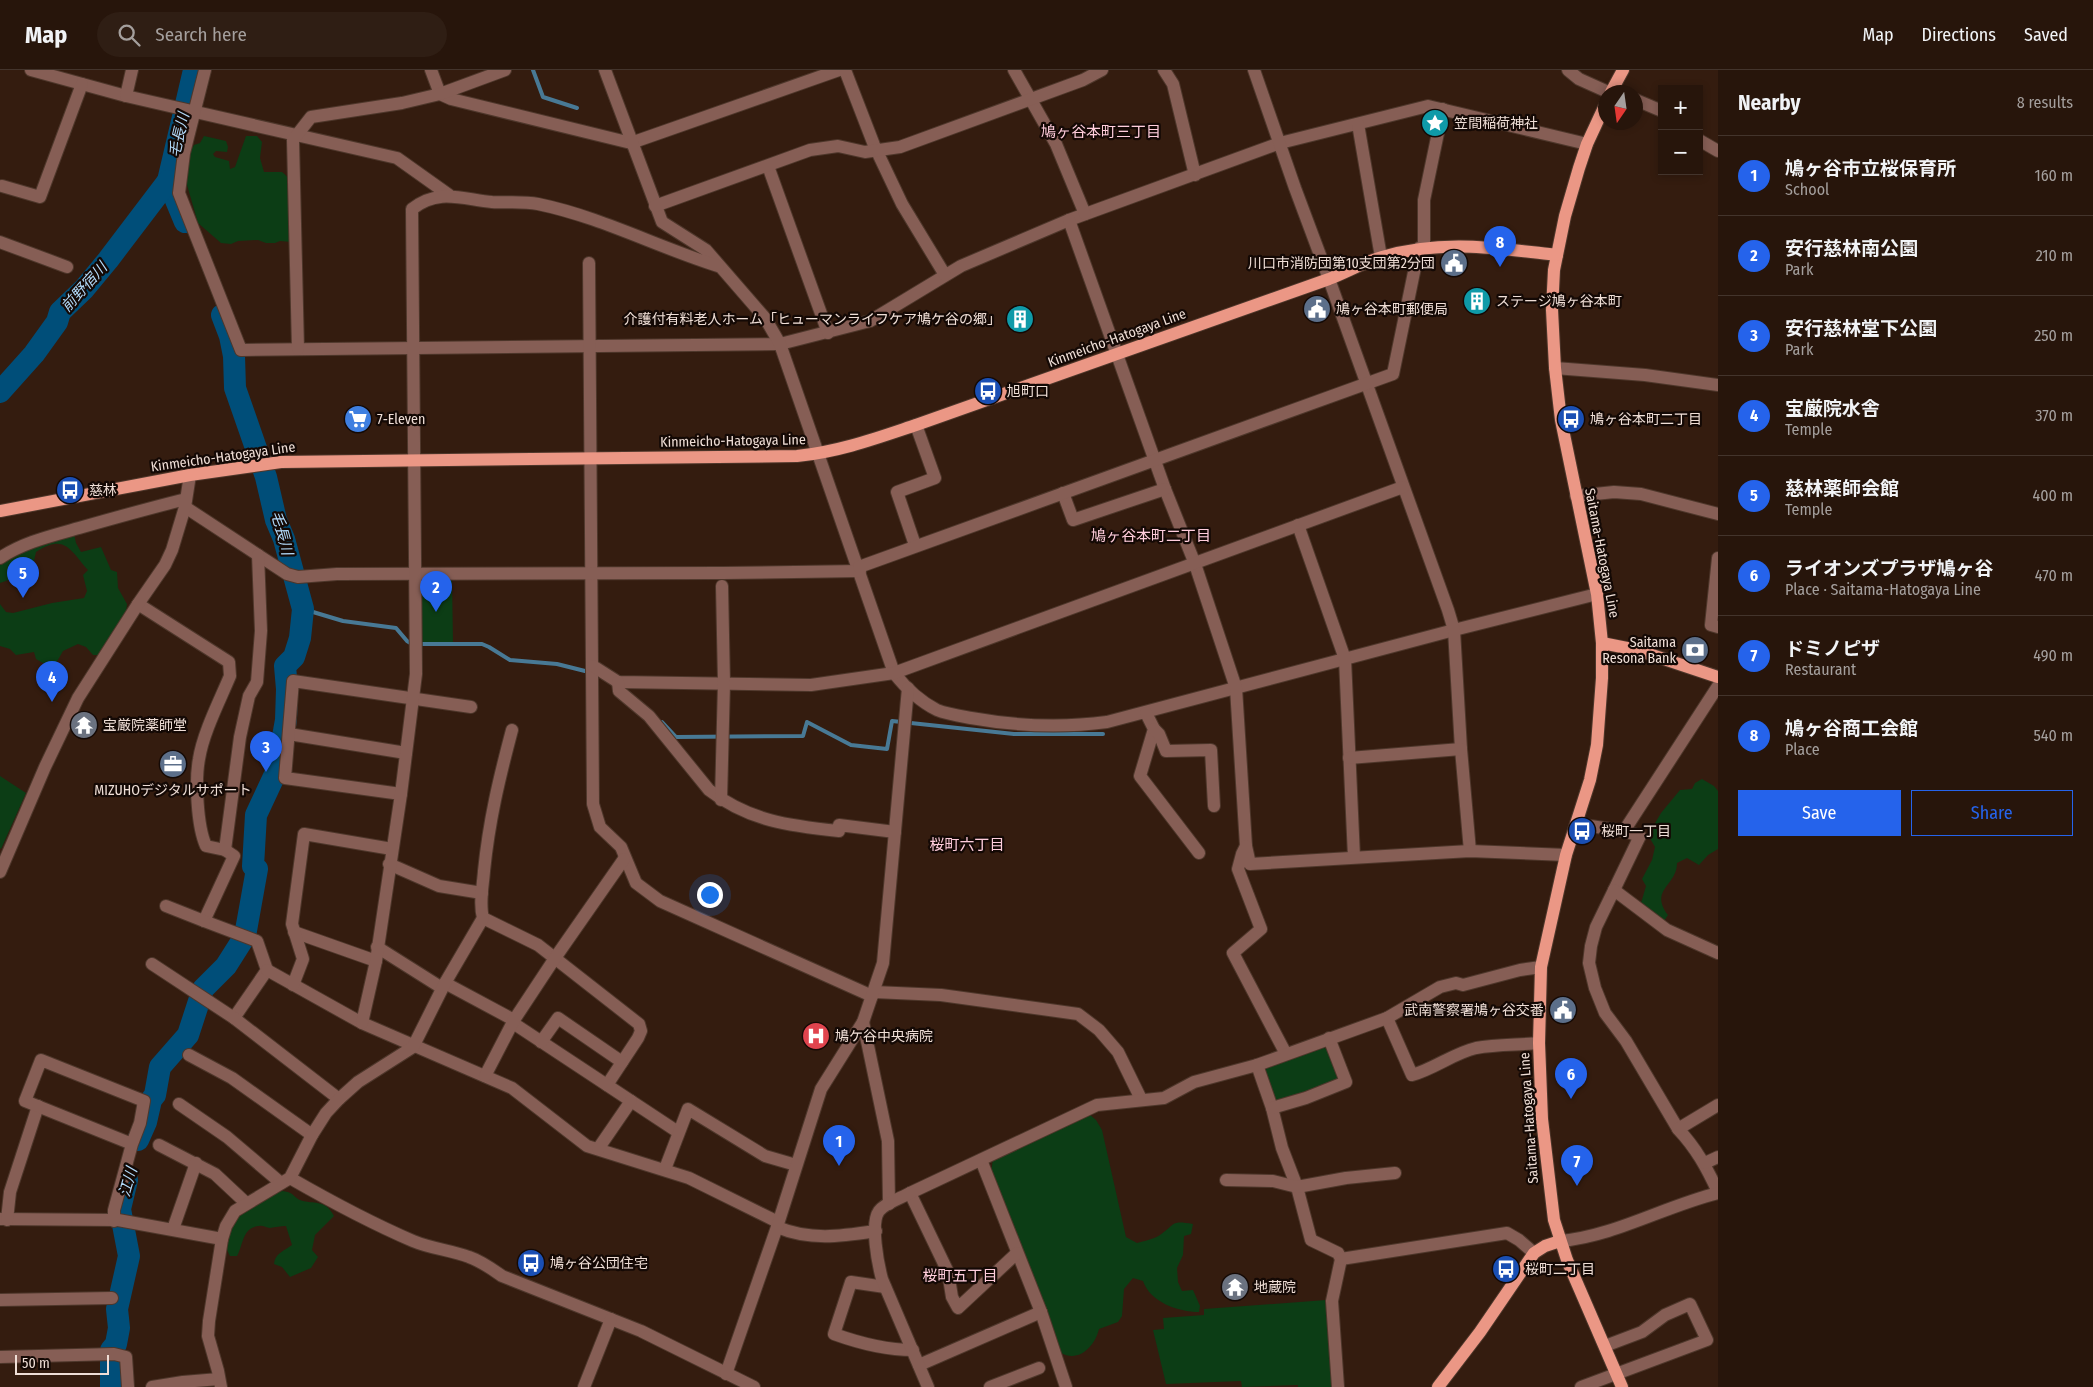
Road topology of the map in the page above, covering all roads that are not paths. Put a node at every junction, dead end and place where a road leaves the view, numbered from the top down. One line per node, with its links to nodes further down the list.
1 (31, 70): 15 (street)
2 (132, 70): 19 (street)
3 (205, 70): 24 (street)
4 (431, 70): 18 (street)
5 (504, 70): 18 (street)
6 (606, 70): 28 (street)
7 (839, 70): 28 (street)
8 (845, 70): 32 (street)
9 (1014, 70): 20 (street)
10 (1102, 70): 20 (street)
11 (1164, 70): 35 (street)
12 (1254, 70): 30 (street)
13 (1568, 70): 17 (street)
14 (1623, 70): 16 (main road)
15 (82, 84): 19 (street); 36 (street)
16 (1613, 85)
17 (1598, 87)
18 (440, 94): 27 (street); 28 (street)
19 (126, 96): 24 (street)
20 (1031, 100): 32 (street); 39 (street)
21 (1643, 103): 23 (street)
22 (1443, 109): 26 (street); 31 (street); 42 (street)
23 (1658, 109)
24 (194, 112): 27 (street); 54 (street)
25 (1598, 120): 31 (main road, Saitama-Hatogaya Line)
26 (1358, 124): 30 (street); 44 (street)
27 (296, 134): 37 (street); 54 (street)
28 (631, 142): 38 (street)
29 (1703, 142): 33 (street)
30 (1280, 144): 35 (street); 49 (street)
31 (1586, 144): 43 (main road, Saitama-Hatogaya Line)
32 (877, 150): 34 (street); 48 (street)
33 (1718, 151)
34 (768, 166): 38 (street); 50 (street)
35 (1195, 175): 39 (street)
36 (2, 186)
37 (449, 195): 46 (street); 52 (street)
38 (655, 206): 46 (street)
39 (1085, 214): 40 (street)
40 (1069, 220): 48 (street); 55 (street)
41 (0, 242): 47 (street)
42 (1421, 248): 43 (main road, Kinmeicho-Hatogaya Line); 44 (main road, Kinmeicho-Hatogaya Line); 57 (street)
43 (1556, 255): 56 (main road, Saitama-Hatogaya Line)
44 (1381, 257): 49 (main road, Kinmeicho-Hatogaya Line)
45 (589, 263): 53 (street)
46 (718, 266): 51 (street)
47 (67, 267)
48 (945, 275): 50 (street)
49 (1329, 279): 55 (main road, Kinmeicho-Hatogaya Line); 57 (street)
50 (828, 333): 51 (street)
51 (780, 344): 53 (street); 60 (street)
52 (412, 348): 53 (street); 54 (street); 63 (street)
53 (590, 348): 61 (street)
54 (298, 349)
55 (1117, 354): 59 (main road, Kinmeicho-Hatogaya Line); 62 (street)
56 (1555, 368): 58 (street); 68 (main road, Saitama-Hatogaya Line)
57 (1366, 384): 62 (street); 65 (street)
58 (1718, 384)
59 (916, 425): 60 (main road, Kinmeicho-Hatogaya Line); 73 (street)
60 (818, 454): 61 (main road, Kinmeicho-Hatogaya Line); 78 (street)
61 (591, 459): 63 (main road, Kinmeicho-Hatogaya Line); 79 (street)
62 (1155, 460): 66 (street); 67 (street)
63 (413, 461): 64 (main road, Kinmeicho-Hatogaya Line); 80 (street)
64 (190, 475): 69 (street); 70 (main road, Kinmeicho-Hatogaya Line)
65 (1403, 487): 72 (street); 85 (street)
66 (1165, 489): 67 (street); 77 (street)
67 (1063, 493): 73 (street)
68 (1576, 496): 71 (street); 82 (main road, Saitama-Hatogaya Line)
69 (186, 503): 74 (street); 75 (street); 83 (street)
70 (0, 511)
71 (1718, 514)
72 (1298, 525): 77 (street); 87 (street)
73 (915, 545): 78 (street)
74 (258, 555): 80 (street); 113 (street)
75 (0, 558)
76 (1718, 558): 84 (street)
77 (1195, 564): 89 (street); 95 (street)
78 (859, 569): 79 (street); 89 (street)
79 (592, 574): 80 (street); 88 (street)
80 (415, 575): 96 (street)
81 (722, 586): 92 (street)
82 (1597, 594): 85 (street); 86 (main road, Saitama-Hatogaya Line)
83 (138, 604): 113 (street); 120 (street)
84 (1718, 627)
85 (1454, 630): 87 (street); 102 (street)
86 (1602, 643): 90 (main road); 108 (main road, Saitama-Hatogaya Line)
87 (1345, 659): 95 (street); 104 (street)
88 (593, 666): 91 (street); 118 (street)
89 (894, 673): 92 (street); 94 (street)
90 (1718, 677)
91 (618, 682): 92 (street); 106 (street)
92 (724, 683): 106 (street)
93 (1718, 686): 109 (street)
94 (908, 688): 98 (street); 110 (street)
95 (1236, 688): 98 (street); 111 (street)
96 (412, 700): 97 (street); 101 (street); 103 (street)
97 (471, 707)
98 (1146, 713): 99 (street)
99 (1154, 729): 107 (street); 115 (street)
100 (512, 730): 122 (street)
101 (289, 734): 103 (street); 105 (street)
102 (1460, 749): 104 (street); 114 (street)
103 (406, 752): 105 (street)
104 (1349, 758): 117 (street)
105 (401, 794): 112 (street)
106 (722, 800): 110 (street)
107 (1214, 806)
108 (1577, 824): 109 (street); 116 (main road, Saitama-Hatogaya Line)
109 (1624, 830): 121 (street)
110 (895, 832): 136 (street)
111 (1246, 846): 117 (street); 146 (street)
112 (392, 848): 119 (street); 126 (street)
113 (225, 850): 125 (street)
114 (1470, 851): 116 (street); 117 (street)
115 (1199, 853)
116 (1566, 855): 132 (main road, Saitama-Hatogaya Line)
117 (1354, 857)
118 (624, 859): 129 (street); 136 (street)
119 (389, 864): 122 (street); 127 (street)
120 (0, 872)
121 (1614, 890): 128 (street); 159 (street)
122 (482, 893): 124 (street)
123 (166, 906): 125 (street)
124 (483, 918): 129 (street); 135 (street)
125 (204, 921): 133 (street)
126 (294, 932): 130 (street); 134 (street)
127 (377, 948): 130 (street); 135 (street)
128 (1718, 953)
129 (555, 958): 139 (street); 148 (street)
130 (376, 961): 141 (street)
131 (152, 964): 137 (street)
132 (1541, 967): 138 (street); 144 (main road, Saitama-Hatogaya Line)
133 (267, 970): 134 (street); 137 (street)
134 (293, 985): 141 (street)
135 (444, 985): 139 (street); 145 (street)
136 (873, 994): 140 (street); 153 (street)
137 (234, 1018): 152 (street)
138 (1387, 1018): 142 (street); 144 (street)
139 (513, 1022): 143 (street); 150 (street)
140 (863, 1022): 169 (street); 178 (street)
141 (362, 1023): 145 (street)
142 (1329, 1038): 146 (street); 158 (street)
143 (542, 1042): 148 (street); 151 (street)
144 (1539, 1043): 185 (main road, Saitama-Hatogaya Line)
145 (413, 1047): 150 (street); 152 (street)
146 (1286, 1054): 149 (street)
147 (189, 1056): 161 (street)
148 (622, 1062): 151 (street)
149 (1257, 1065): 153 (street); 158 (street)
150 (485, 1076): 164 (street)
151 (607, 1085): 154 (street)
152 (339, 1099): 161 (street)
153 (1141, 1099): 166 (street)
154 (631, 1101): 160 (street); 164 (street)
155 (179, 1104): 173 (street)
156 (1718, 1105): 159 (street)
157 (38, 1106): 162 (street); 162 (street); 179 (street)
158 (1272, 1108): 174 (street)
159 (1678, 1128): 167 (street)
160 (678, 1132): 169 (street); 170 (street)
161 (312, 1135): 173 (street)
162 (132, 1144): 180 (street)
163 (159, 1145): 168 (street)
164 (598, 1149): 170 (street)
165 (1718, 1157): 167 (street)
166 (981, 1160): 176 (street); 186 (street)
167 (1705, 1163): 175 (street)
168 (196, 1164): 177 (street); 182 (street)
169 (796, 1165): 181 (street)
170 (664, 1169): 181 (street)
171 (1395, 1173): 174 (street)
172 (1226, 1180): 174 (street)
173 (286, 1181): 177 (street); 193 (street)
174 (1297, 1187): 188 (street)
175 (1718, 1192): 185 (street)
176 (910, 1193): 178 (street); 186 (street)
177 (246, 1203): 184 (street)
178 (889, 1204): 183 (street)
179 (4, 1220): 180 (street)
180 (114, 1221): 182 (street)
181 (778, 1224): 183 (street); 200 (street)
182 (173, 1229): 184 (street)
183 (876, 1231): 189 (street)
184 (222, 1239): 201 (street)
185 (1560, 1242): 187 (main road); 194 (main road, Saitama-Hatogaya Line)
186 (1017, 1253): 192 (street)
187 (1534, 1253): 188 (street); 210 (main road)
188 (1341, 1259): 209 (street)
189 (885, 1287): 195 (street); 195 (street)
190 (112, 1298): 191 (street)
191 (0, 1300)
192 (1041, 1312): 197 (street); 208 (street)
193 (611, 1318): 200 (street); 204 (street)
194 (1605, 1346): 199 (main road, Saitama-Hatogaya Line); 199 (street)
195 (913, 1350): 197 (street)
196 (0, 1357): 202 (street)
197 (919, 1364): 206 (street)
198 (1039, 1368): 207 (street)
199 (1616, 1373): 211 (street); 212 (main road, Saitama-Hatogaya Line)
200 (726, 1374): 205 (street)
201 (220, 1383): 203 (street)
202 (128, 1387)
203 (152, 1387)
204 (584, 1387)
205 (754, 1387)
206 (928, 1387)
207 (990, 1387)
208 (1066, 1387)
209 (1338, 1387)
210 (1438, 1387)
211 (1581, 1387)
212 (1622, 1387)

